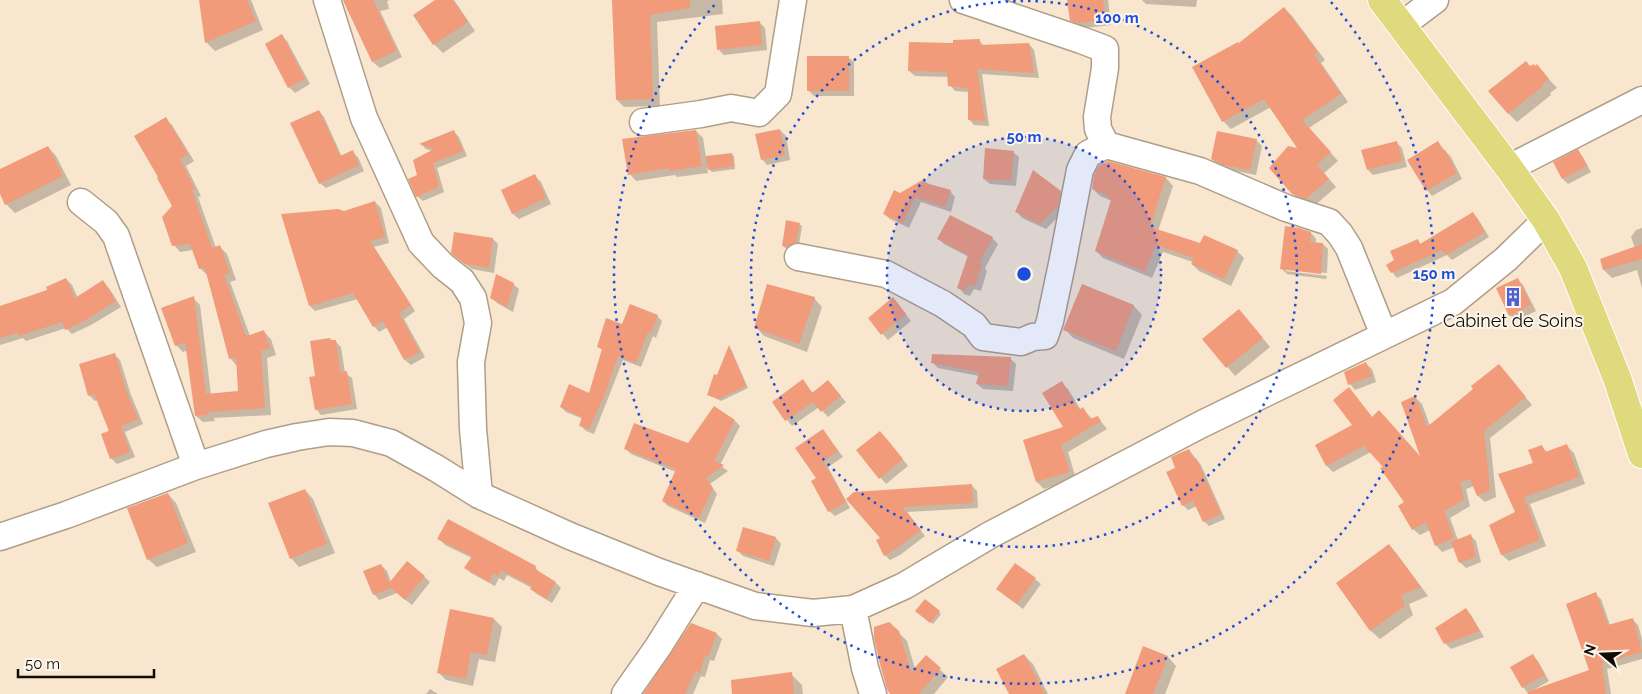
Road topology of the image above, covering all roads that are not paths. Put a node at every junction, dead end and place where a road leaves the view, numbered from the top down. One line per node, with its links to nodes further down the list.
1 (327, 0): 17 (street)
2 (793, 0): 8 (street)
3 (963, 0): 9 (street)
4 (1382, 0): 6 (main road)
5 (1435, 0): 6 (street)
6 (1402, 25): 10 (main road)
7 (1642, 100): 10 (street)
8 (642, 122)
9 (1106, 145): 13 (street); 14 (street)
10 (1509, 168): 12 (main road)
11 (80, 202): 16 (street)
12 (1546, 220): 14 (street); 15 (main road)
13 (798, 257)
14 (1384, 336): 20 (street)
15 (1642, 454)
16 (196, 466): 17 (street); 18 (street)
17 (479, 495): 19 (street)
18 (0, 537)
19 (697, 585): 20 (street); 21 (street)
20 (853, 609): 22 (street)
21 (625, 694)
22 (873, 694)

